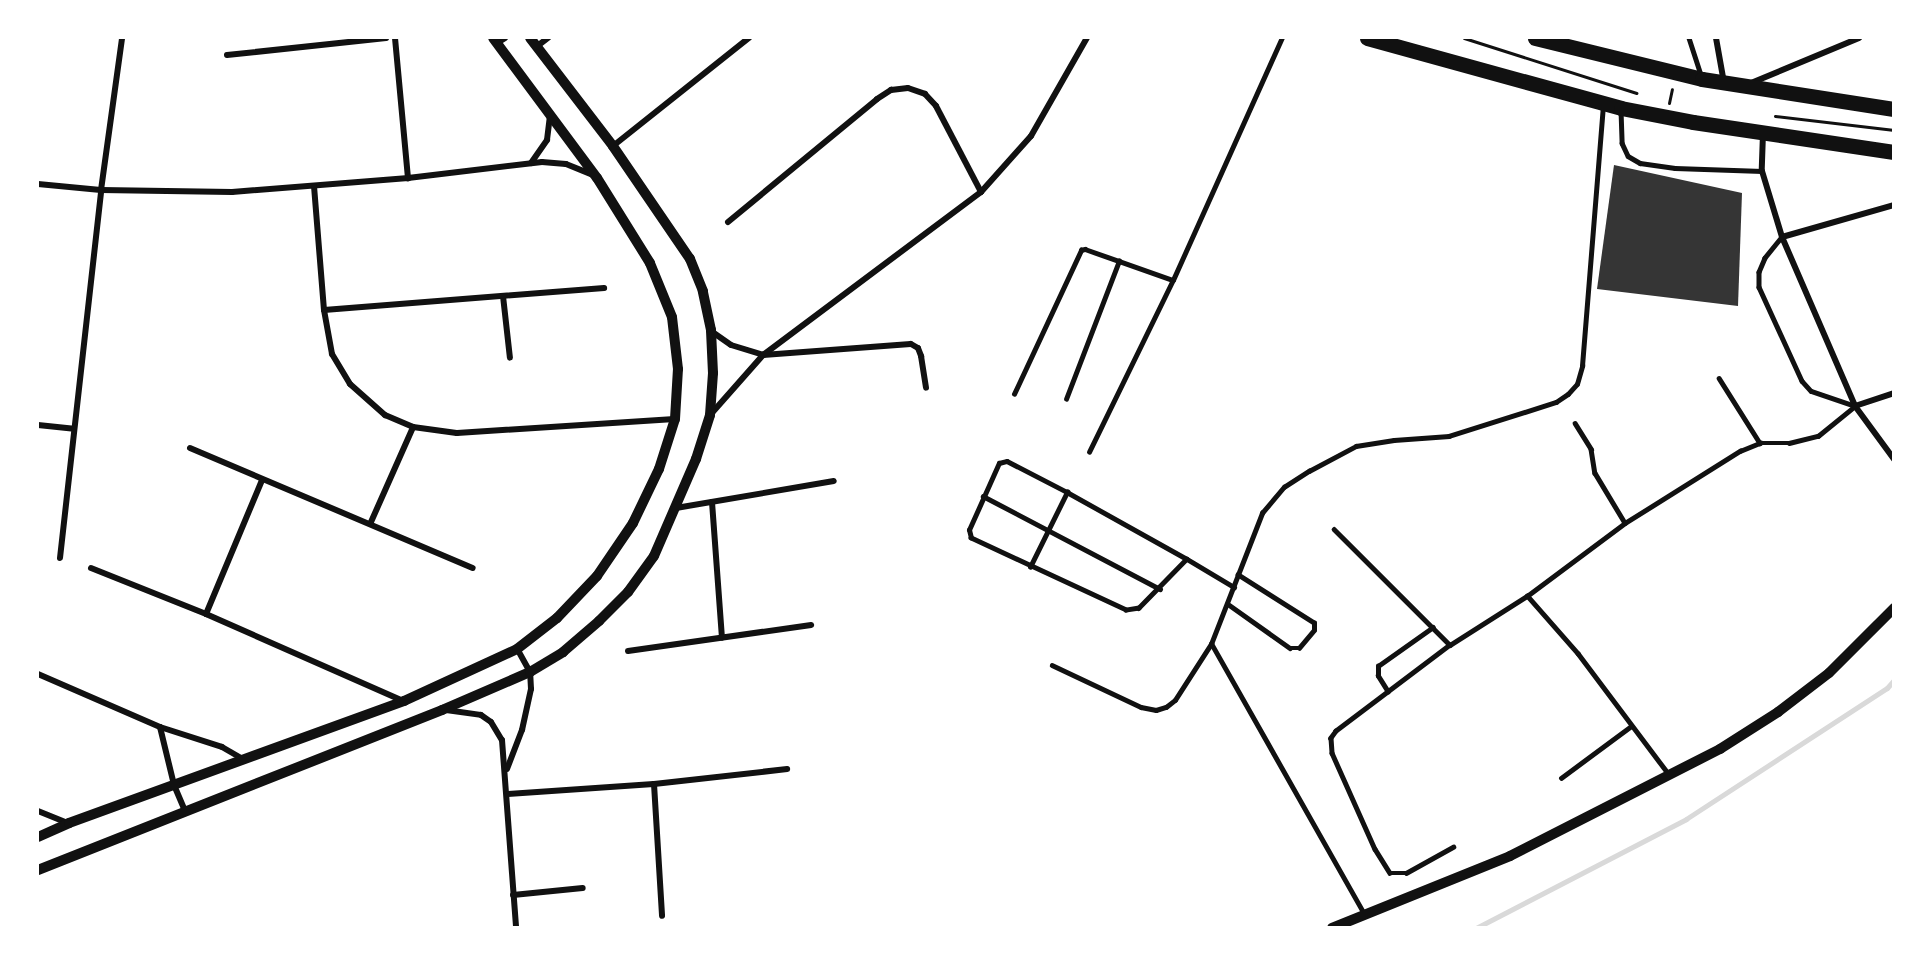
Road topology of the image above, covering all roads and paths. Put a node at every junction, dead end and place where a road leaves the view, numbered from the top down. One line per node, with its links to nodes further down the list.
1 (122, 38): 38 (street)
2 (386, 38): 16 (street)
3 (395, 38): 34 (street)
4 (548, 38): 15 (street)
5 (749, 38): 30 (street)
6 (1087, 38): 39 (street)
7 (1282, 38): 44 (lane)
8 (1367, 38): 21 (main road)
9 (1464, 38): 20 (path)
10 (1535, 38): 17 (main road)
11 (1689, 38): 17 (lane)
12 (1716, 38): 18 (street)
13 (1859, 38): 19 (street)
14 (498, 39): 26 (street)
15 (533, 42): 30 (street)
16 (227, 55)
17 (1702, 79): 18 (main road)
18 (1725, 83): 19 (main road)
19 (1743, 86): 25 (main road)
20 (1645, 96)
21 (1603, 103): 24 (main road); 82 (lane)
22 (1667, 103): 23 (path)
23 (1679, 104)
24 (1621, 108): 29 (main road); 33 (lane)
25 (1893, 109)
26 (549, 111): 32 (street); 35 (street)
27 (1774, 116): 28 (path)
28 (1893, 130)
29 (1763, 132): 31 (main road); 33 (street)
30 (613, 146): 48 (street)
31 (1893, 152)
32 (531, 164): 34 (street); 35 (street)
33 (1762, 171): 42 (street)
34 (408, 178): 37 (street)
35 (597, 178): 58 (street)
36 (38, 184): 38 (street)
37 (314, 186): 38 (street); 47 (street)
38 (101, 190): 62 (street)
39 (981, 192): 41 (street); 49 (street)
40 (1893, 205): 42 (street)
41 (728, 222)
42 (1782, 237): 56 (street); 56 (lane)
43 (1119, 261): 44 (lane); 54 (lane); 55 (lane)
44 (1173, 279): 65 (lane)
45 (604, 288): 46 (street)
46 (503, 296): 47 (street); 50 (street)
47 (324, 310): 61 (street)
48 (711, 330): 49 (street); 57 (street)
49 (763, 355): 52 (street); 57 (street)
50 (510, 358)
51 (1719, 378): 63 (lane)
52 (926, 388)
53 (1893, 393): 56 (street)
54 (1014, 394)
55 (1066, 399)
56 (1855, 406): 63 (lane); 66 (street)
57 (710, 415): 72 (street)
58 (675, 418): 61 (street); 94 (street)
59 (1575, 423): 74 (lane)
60 (38, 424): 62 (street)
61 (413, 427): 73 (street)
62 (74, 429): 77 (street)
63 (1760, 443): 74 (lane)
64 (190, 448): 67 (street)
65 (1089, 452)
66 (1893, 459)
67 (262, 480): 73 (street); 88 (street)
68 (834, 481): 71 (street)
69 (1067, 492): 70 (lane); 75 (lane); 78 (lane)
70 (983, 496): 75 (lane); 79 (lane)
71 (712, 502): 72 (street); 91 (street)
72 (676, 508): 97 (street)
73 (370, 522): 81 (street)
74 (1625, 523): 85 (lane)
75 (1048, 528): 79 (lane); 84 (lane)
76 (1334, 529): 90 (lane)
77 (60, 558)
78 (1187, 559): 83 (lane); 84 (lane)
79 (1030, 567): 84 (lane)
80 (91, 568): 88 (street)
81 (472, 568)
82 (1238, 575): 83 (lane); 86 (lane)
83 (1234, 587): 86 (lane)
84 (1160, 588)
85 (1527, 596): 93 (lane); 103 (lane)
86 (1228, 604): 92 (lane)
87 (1893, 608): 107 (street)
88 (206, 614): 100 (street)
89 (811, 625): 91 (street)
90 (1432, 627): 93 (lane); 99 (lane)
91 (722, 638): 95 (street)
92 (1211, 644): 96 (lane); 120 (lane)
93 (1450, 645): 99 (lane)
94 (517, 649): 97 (street); 100 (street)
95 (628, 651)
96 (1052, 665)
97 (530, 672): 101 (street); 106 (street)
98 (38, 674): 102 (street)
99 (1388, 692): 116 (lane)
100 (404, 701): 104 (street)
101 (442, 710): 106 (street); 113 (street)
102 (160, 727): 104 (street); 110 (street)
103 (1630, 727): 107 (lane); 108 (lane)
104 (243, 759): 110 (street)
105 (787, 769): 109 (street)
106 (507, 770): 111 (street)
107 (1668, 774): 120 (street)
108 (1561, 778)
109 (654, 784): 111 (street); 121 (street)
110 (174, 785): 113 (street); 114 (street)
111 (507, 794): 119 (street)
112 (38, 811): 114 (street)
113 (185, 811): 117 (street)
114 (69, 823): 115 (street)
115 (38, 837)
116 (1453, 847)
117 (38, 870)
118 (583, 888): 119 (street)
119 (513, 895): 122 (street)
120 (1364, 914): 123 (street)
121 (662, 916)
122 (516, 927)
123 (1332, 927)

